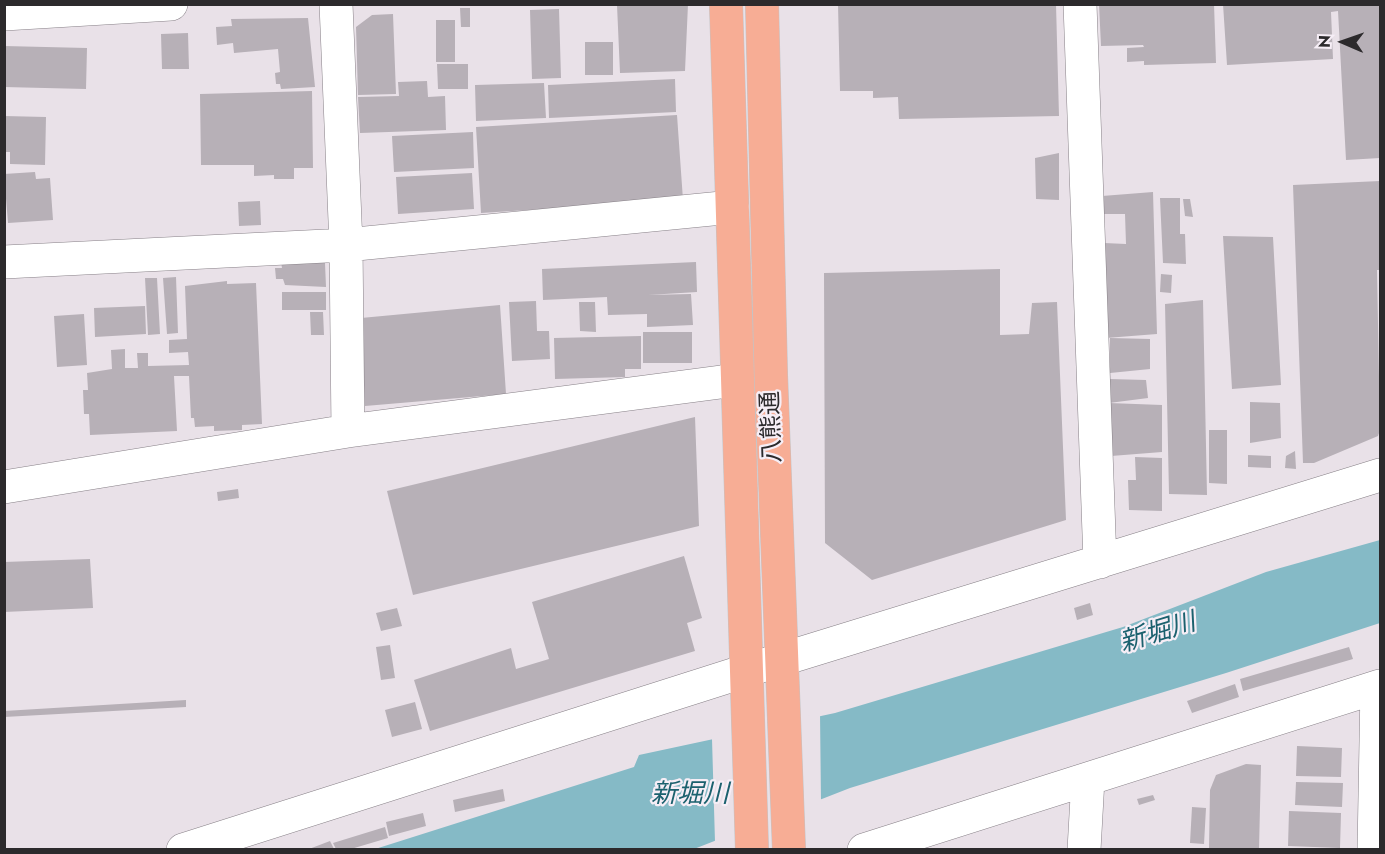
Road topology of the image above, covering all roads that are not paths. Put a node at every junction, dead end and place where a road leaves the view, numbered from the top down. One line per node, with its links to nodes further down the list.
1 (171, 4): 6 (street)
2 (336, 4): 8 (street)
3 (726, 4): 7 (main road, 八熊通)
4 (762, 4): 15 (main road, 八熊通)
5 (1080, 4): 14 (street)
6 (4, 14)
7 (732, 207): 8 (street); 10 (main road, 八熊通)
8 (346, 245): 9 (street); 11 (street)
9 (4, 262)
10 (736, 380): 11 (street); 16 (main road, 八熊通)
11 (348, 431): 13 (street)
12 (1380, 475): 14 (street)
13 (4, 488)
14 (1100, 562): 15 (street)
15 (783, 659): 16 (street); 19 (main road, 八熊通)
16 (747, 670): 20 (street); 21 (main road, 八熊通)
17 (1378, 687): 18 (street); 24 (street)
18 (1088, 779): 22 (street); 23 (street)
19 (789, 844)
20 (183, 849)
21 (752, 849)
22 (864, 849)
23 (1084, 849)
24 (1374, 849)

